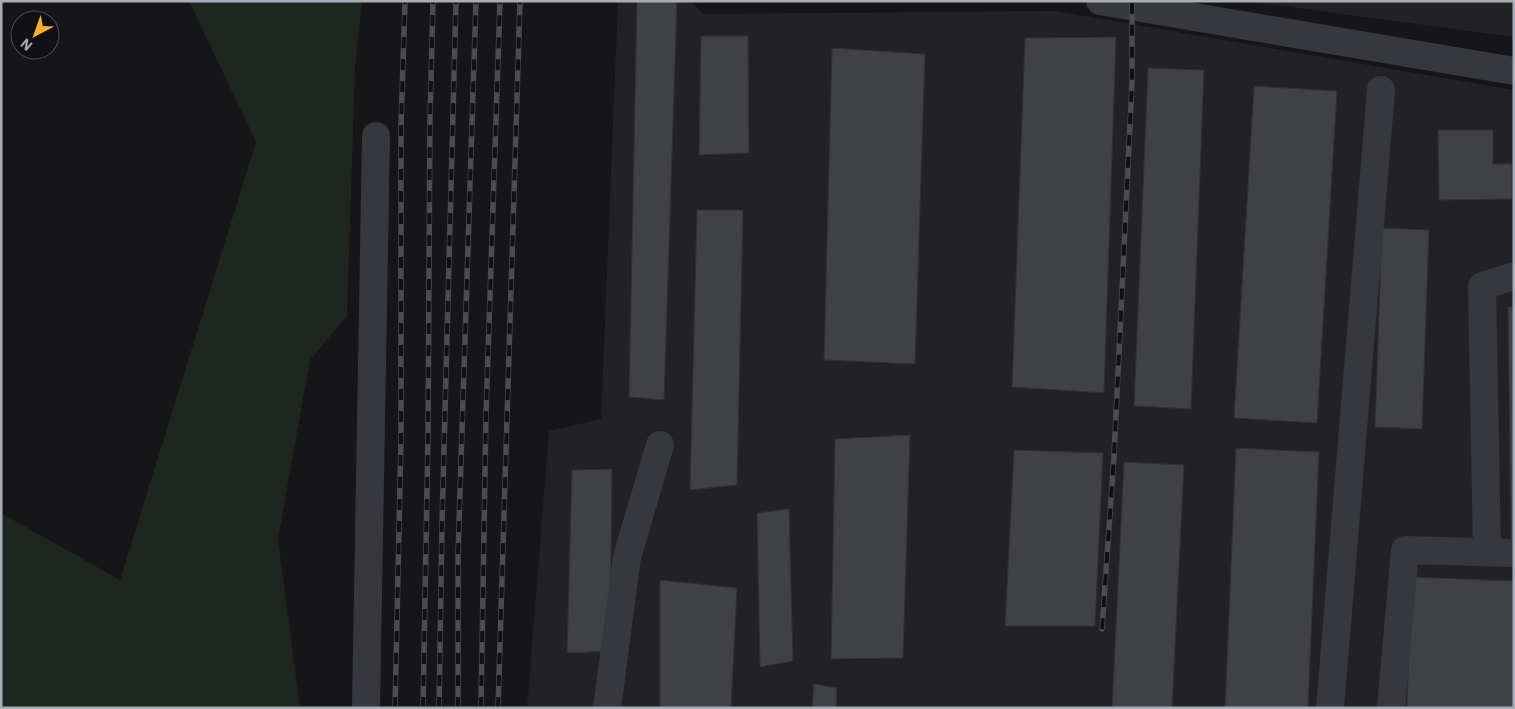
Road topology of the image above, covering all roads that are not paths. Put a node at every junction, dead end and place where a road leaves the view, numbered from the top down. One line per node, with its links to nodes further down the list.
1 (1100, 1): 2 (street)
2 (1514, 71)
3 (1381, 90): 11 (street)
4 (376, 136): 9 (street)
5 (1514, 276): 7 (street)
6 (660, 445): 10 (street)
7 (1486, 552): 8 (street); 12 (street)
8 (1514, 553)
9 (366, 708)
10 (607, 708)
11 (1330, 708)
12 (1391, 708)

